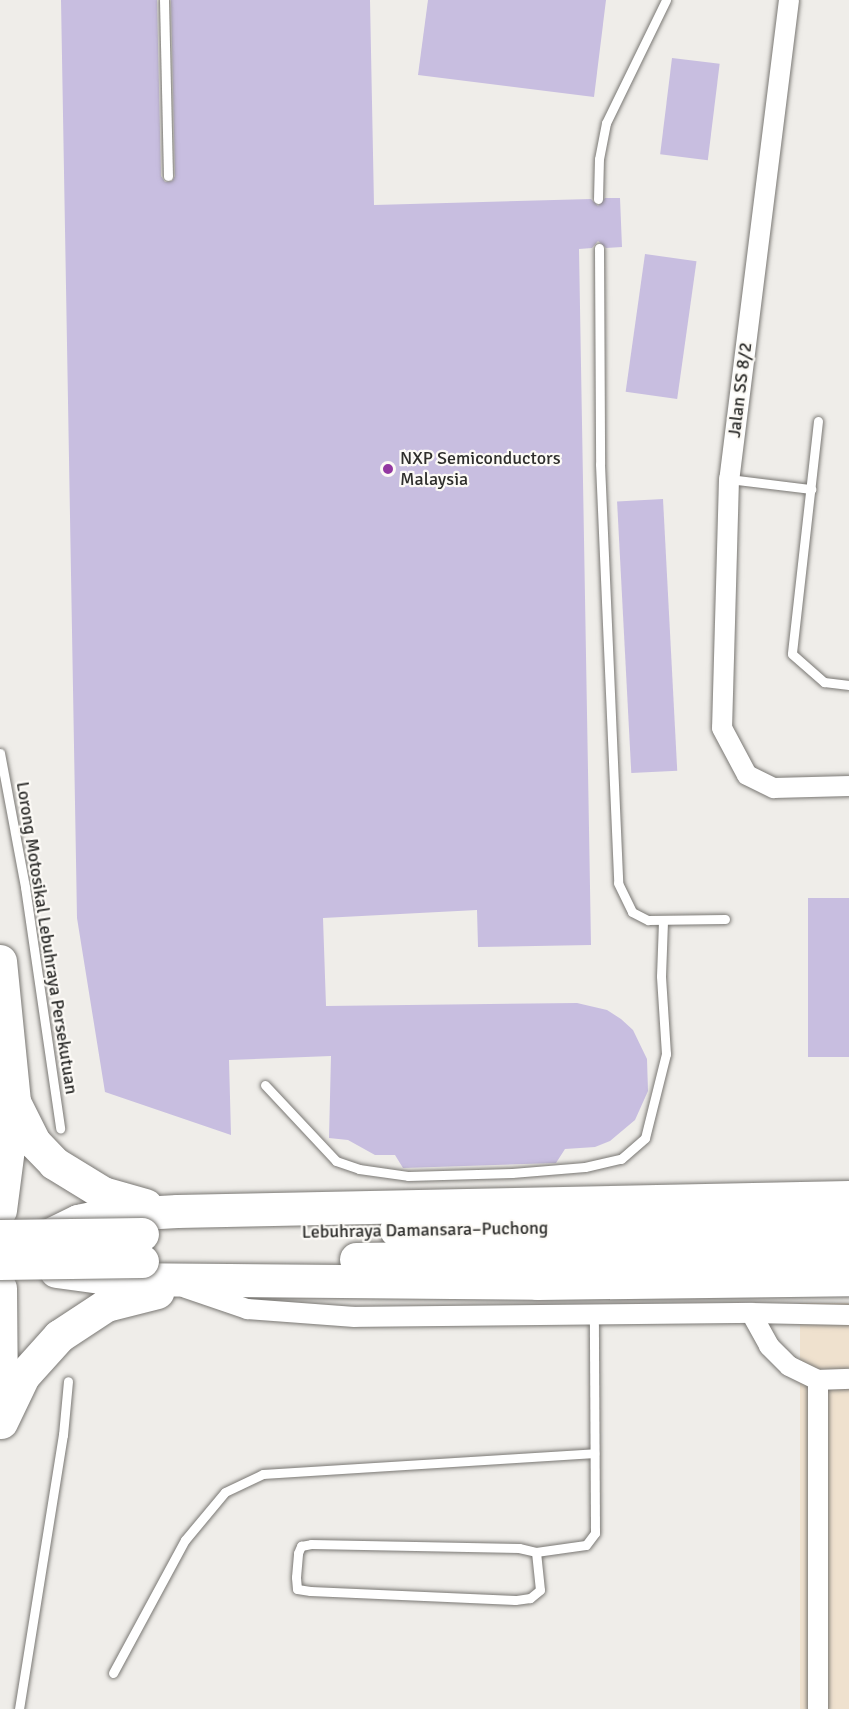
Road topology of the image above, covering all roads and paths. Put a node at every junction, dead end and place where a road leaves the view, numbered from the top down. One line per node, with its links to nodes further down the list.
1 (164, 0): 4 (lane)
2 (666, 0): 5 (lane)
3 (789, 0): 8 (street, Jalan SS 8/2)
4 (168, 176)
5 (598, 199)
6 (599, 248): 14 (lane)
7 (818, 421): 9 (lane)
8 (729, 479): 9 (lane); 12 (street, Jalan SS 8/2)
9 (811, 489): 10 (lane)
10 (849, 685)
11 (0, 753): 18 (lane, Lorong Motosikal Lebuhraya Persekutuan)
12 (849, 786)
13 (725, 919): 14 (lane)
14 (663, 921): 16 (lane)
15 (0, 961): 17 (highway)
16 (265, 1085)
17 (14, 1102): 20 (highway); 21 (highway)
18 (60, 1128)
19 (849, 1197): 21 (highway)
20 (2, 1204)
21 (177, 1211): 23 (highway)
22 (849, 1223): 23 (highway, Lebuhraya Damansara–Puchong, bridge)
23 (5, 1250): 24 (highway, Lebuhraya Damansara–Puchong, bridge); 25 (highway)
24 (849, 1252)
25 (248, 1279): 26 (highway); 27 (highway)
26 (849, 1280)
27 (185, 1288): 30 (street); 35 (highway)
28 (1, 1303): 35 (highway)
29 (751, 1313): 30 (street); 31 (street); 33 (street)
30 (594, 1315): 37 (lane)
31 (849, 1315)
32 (849, 1379): 33 (street)
33 (818, 1380): 41 (street)
34 (68, 1381): 40 (lane)
35 (1, 1422): 36 (highway)
36 (0, 1429)
37 (594, 1453): 38 (lane); 39 (lane)
38 (536, 1552): 38 (lane)
39 (113, 1673)
40 (19, 1709)
41 (818, 1709)

